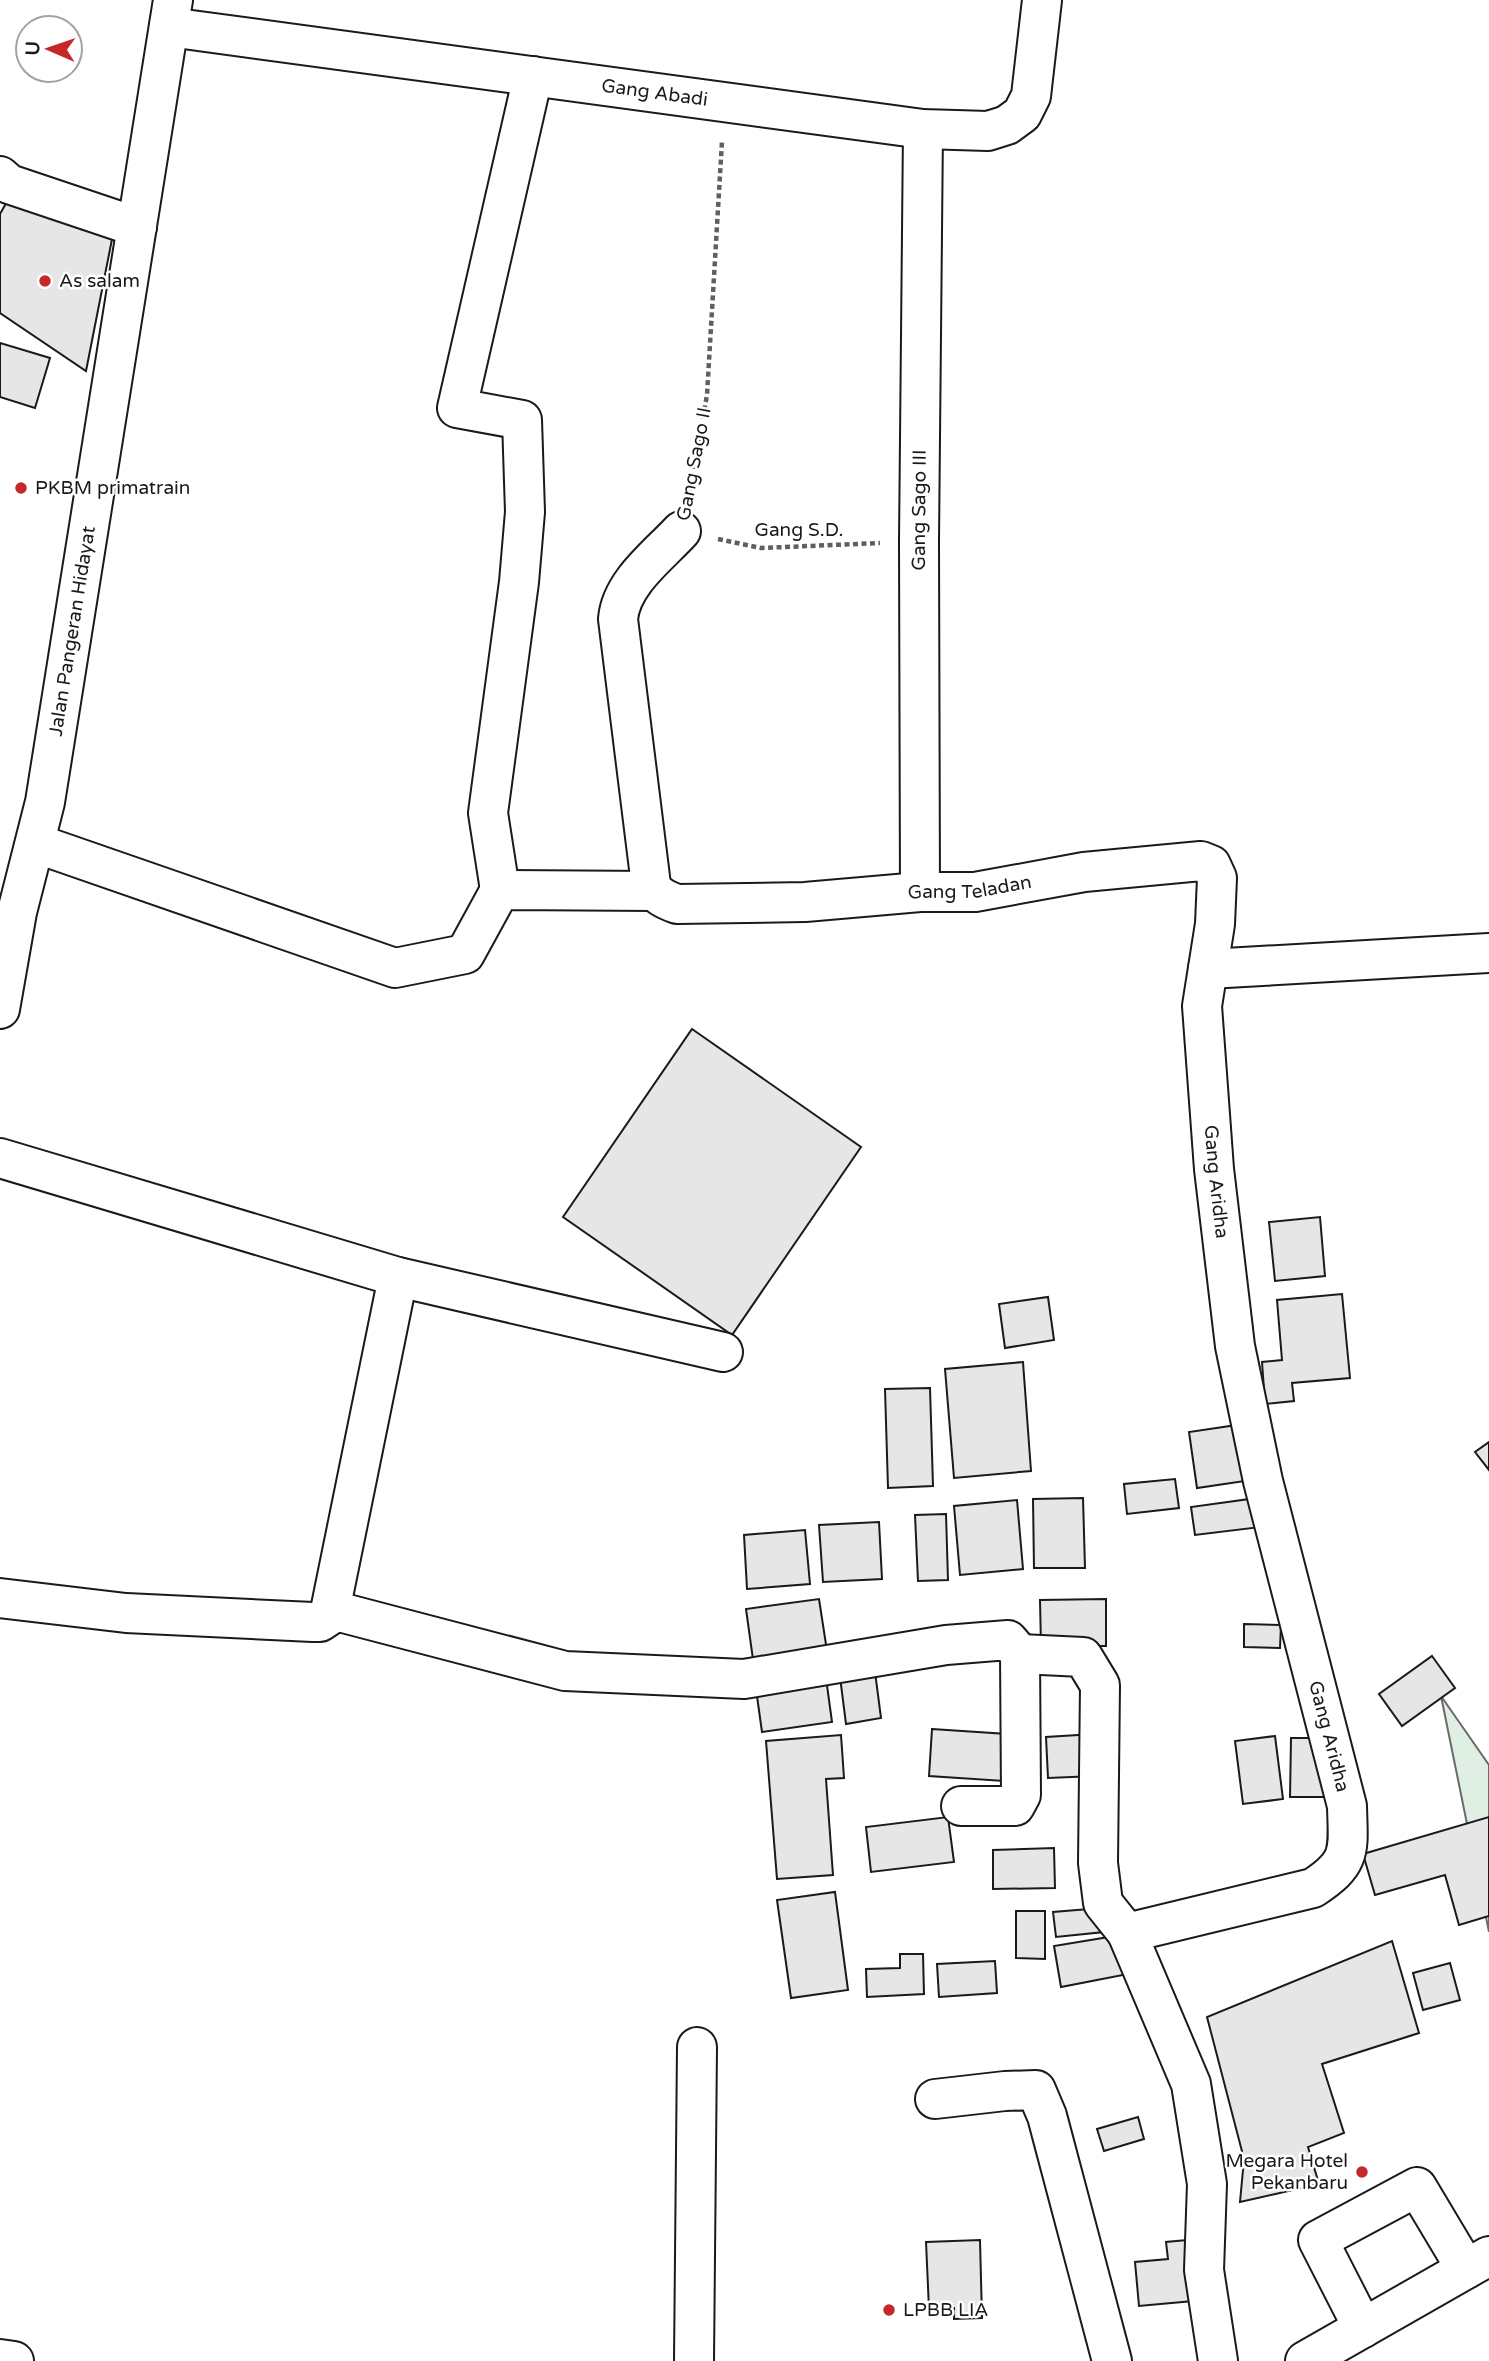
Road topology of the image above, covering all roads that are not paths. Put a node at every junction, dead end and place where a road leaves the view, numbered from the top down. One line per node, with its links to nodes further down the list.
1 (1042, 0): 4 (main road, Gang Abadi)
2 (171, 13): 3 (main road, Gang Abadi); 6 (main road, Jalan Pangeran Hidayat)
3 (533, 76): 4 (main road, Gang Abadi); 10 (main road)
4 (923, 129): 11 (main road, Gang Sago III)
5 (0, 177): 6 (main road)
6 (137, 227): 8 (main road, Jalan Pangeran Hidayat)
7 (681, 531): 9 (main road, Gang Sago II)
8 (35, 843): 10 (main road); 12 (main road, Jalan Pangeran Hidayat)
9 (652, 888): 10 (main road); 11 (main road, Gang Teladan)
10 (500, 890)
11 (920, 892): 14 (main road, Gang Teladan)
12 (9, 910): 15 (main road, Jalan Pangeran Hidayat)
13 (1489, 953): 14 (main road)
14 (1210, 957): 23 (main road, Gang Aridha)
15 (0, 1010)
16 (0, 1158): 17 (main road)
17 (398, 1277): 18 (main road); 20 (main road)
18 (723, 1352)
19 (0, 1598): 20 (main road)
20 (332, 1610): 21 (main road)
21 (1020, 1654): 22 (main road); 23 (main road)
22 (961, 1806)
23 (1127, 1933): 32 (main road)
24 (697, 2047): 30 (main road)
25 (935, 2099): 31 (main road)
26 (1478, 2262): 27 (main road); 27 (main road)
27 (1363, 2328): 33 (main road)
28 (0, 2360): 29 (main road)
29 (14, 2361)
30 (694, 2361)
31 (1112, 2361)
32 (1218, 2361)
33 (1305, 2361)

